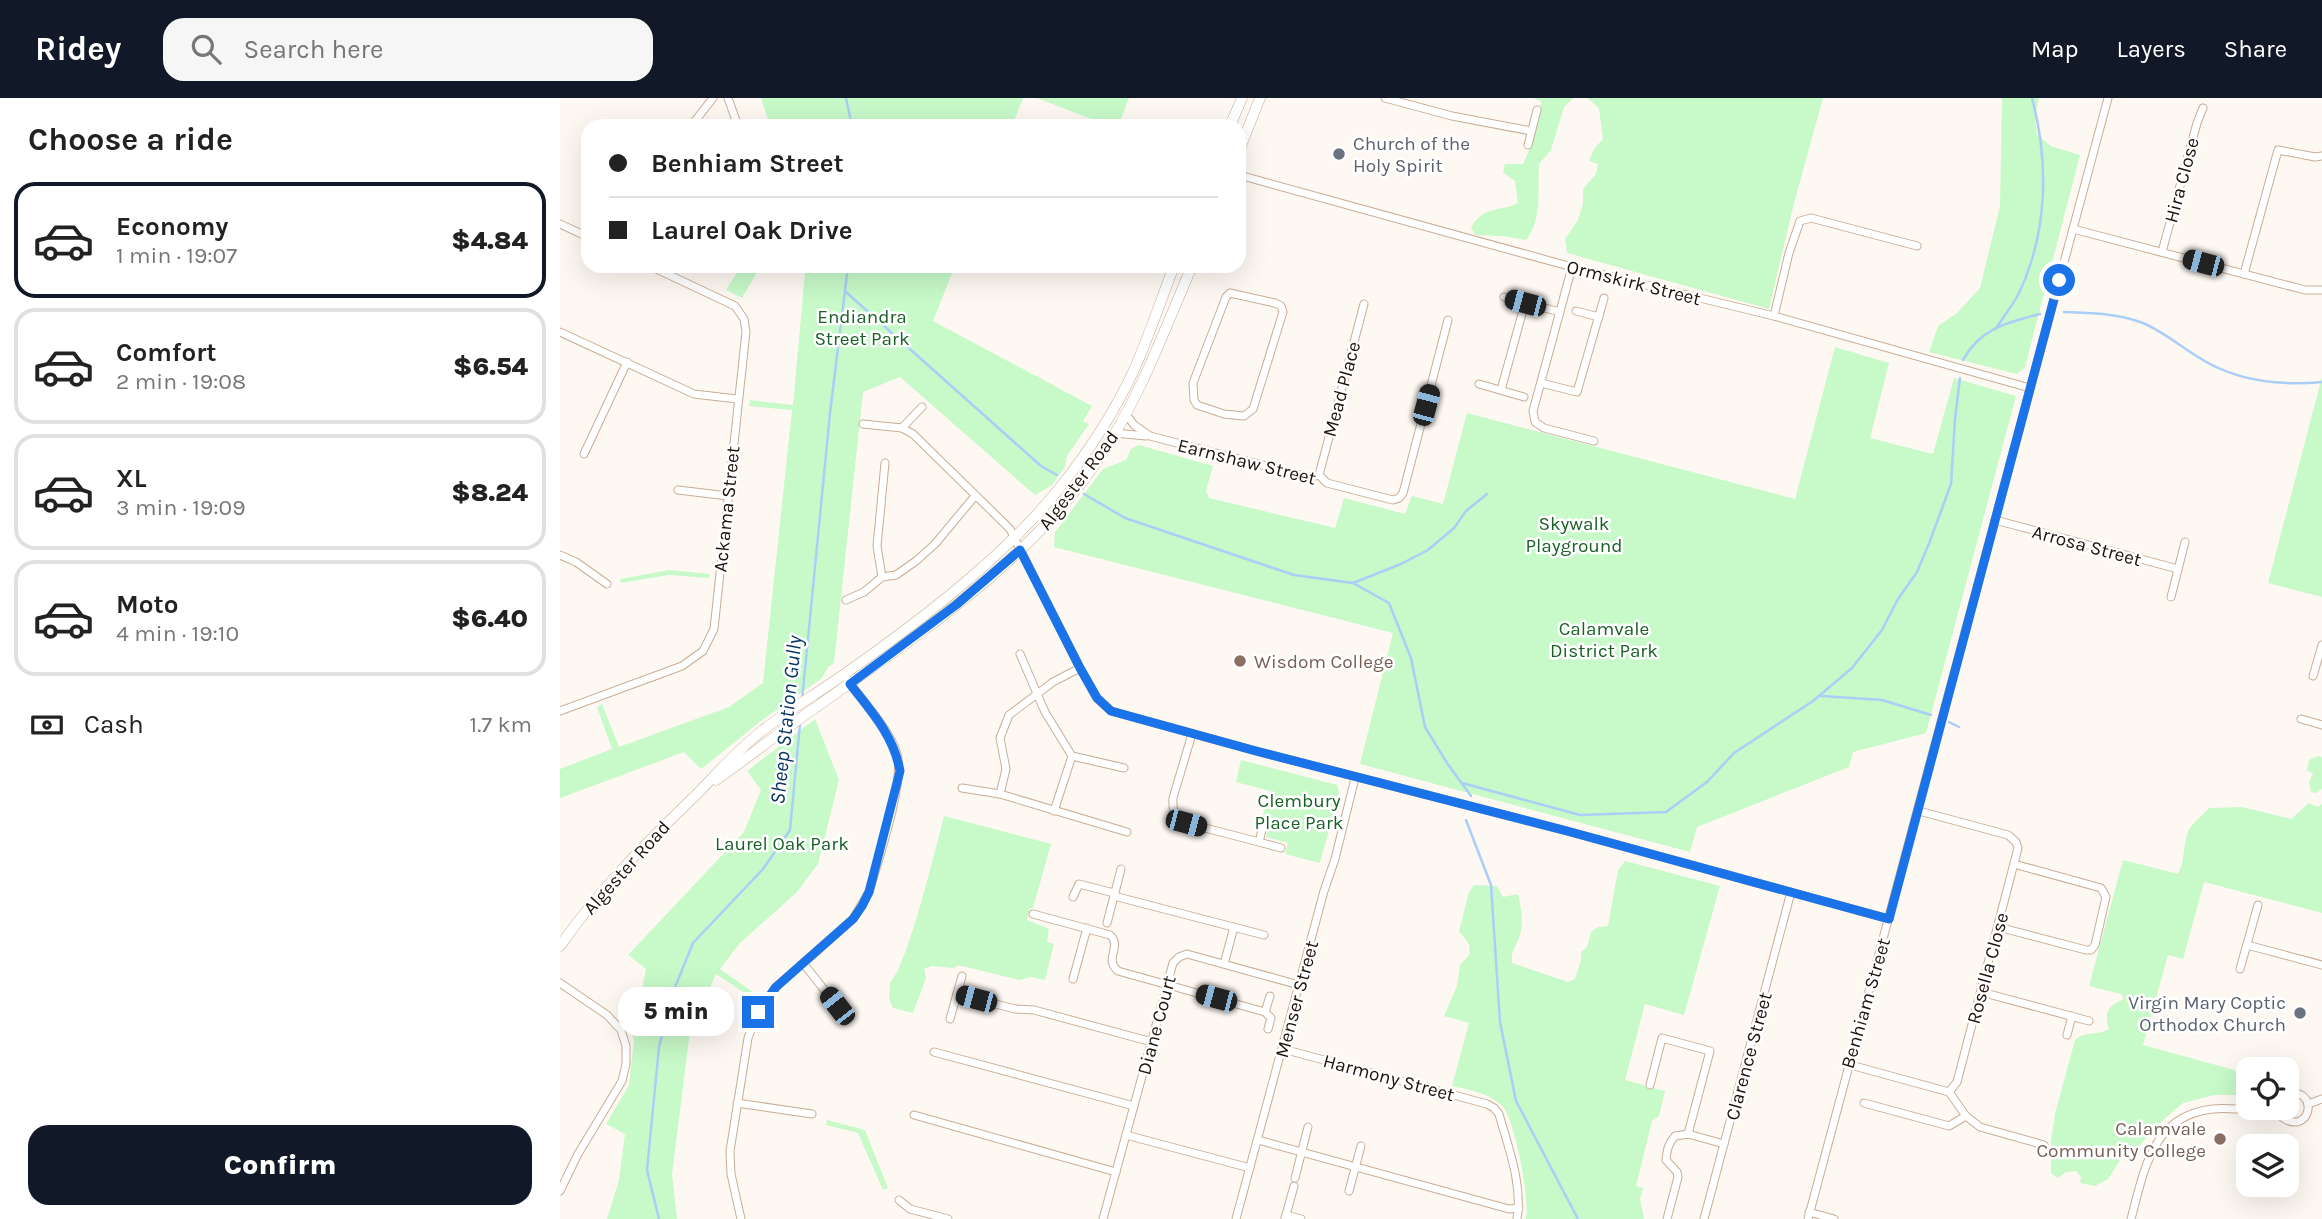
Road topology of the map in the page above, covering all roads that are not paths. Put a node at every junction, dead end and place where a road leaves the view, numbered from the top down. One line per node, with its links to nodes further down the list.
1 (713, 98): 9 (street)
2 (727, 98): 10 (street)
3 (1242, 98): 11 (main road)
4 (1259, 98): 13 (main road)
5 (1385, 98): 12 (street)
6 (2108, 98): 18 (street, Benhiam Street)
7 (2203, 108): 21 (street, Hira Close)
8 (1537, 110): 12 (street)
9 (696, 119)
10 (735, 119)
11 (1233, 119)
12 (1531, 131): 14 (street)
13 (1246, 132)
14 (1528, 145)
15 (2322, 156): 26 (street)
16 (1246, 178): 22 (street, Ormskirk Street)
17 (560, 224): 19 (street)
18 (2073, 229): 21 (street); 41 (street, Benhiam Street)
19 (581, 234)
20 (1917, 246): 34 (street)
21 (2162, 252): 26 (street)
22 (1572, 267): 33 (street); 34 (street, Ormskirk Street)
23 (671, 273): 44 (street, Ackama Street)
24 (1171, 273): 60 (main road, Algester Road)
25 (1189, 273): 46 (main road, Algester Road)
26 (2244, 274): 27 (street)
27 (2322, 290)
28 (1504, 297): 30 (street)
29 (1604, 298): 35 (street)
30 (1525, 303): 33 (street); 42 (street)
31 (1364, 304): 55 (street, Mead Place)
32 (1576, 311): 35 (street)
33 (1560, 312): 39 (street)
34 (1774, 316): 41 (street, Ormskirk Street)
35 (1599, 317): 39 (street)
36 (1448, 320): 55 (street, Earnshaw Street)
37 (560, 332): 38 (street)
38 (627, 362): 44 (street); 53 (street)
39 (1541, 383): 52 (street)
40 (1479, 384): 42 (street)
41 (2030, 388): 59 (street, Benhiam Street)
42 (1501, 390): 43 (street)
43 (1524, 397)
44 (737, 400): 57 (street, Ackama Street)
45 (922, 407): 49 (street)
46 (1126, 414): 50 (main road, Algester Road); 51 (street, Earnshaw Street)
47 (1235, 416): 47 (street)
48 (863, 424): 49 (street)
49 (902, 428): 58 (street)
50 (1115, 433): 51 (street); 62 (main road, Algester Road)
51 (1150, 436): 55 (street, Earnshaw Street)
52 (1594, 441)
53 (584, 454)
54 (885, 463): 65 (street)
55 (1319, 475)
56 (678, 490): 57 (street)
57 (728, 496): 75 (street, Ackama Street)
58 (975, 496): 60 (street); 65 (street)
59 (1995, 520): 64 (street, Arrosa Street); 86 (street, Benhiam Street)
60 (1014, 537): 62 (street); 73 (main road, Algester Road)
61 (2185, 542): 64 (street)
62 (1020, 550): 71 (street); 73 (main road, Algester Road)
63 (560, 555): 66 (street)
64 (2178, 569): 67 (street)
65 (882, 577): 68 (street)
66 (607, 584)
67 (2171, 597)
68 (846, 600)
69 (2322, 647): 72 (street)
70 (1020, 654): 74 (street)
71 (1080, 668): 74 (street); 78 (street)
72 (2313, 676)
73 (847, 679): 83 (main road, Algester Road); 83 (main road, Algester Road); 106 (street)
74 (1038, 693): 79 (street); 84 (street)
75 (560, 710)
76 (2301, 719): 77 (street)
77 (2322, 725)
78 (1192, 734): 81 (street); 89 (street)
79 (1072, 756): 80 (street); 85 (street)
80 (1124, 768)
81 (1356, 778): 93 (street); 114 (street, Menser Street)
82 (962, 788): 84 (street)
83 (697, 793): 105 (main road, Algester Road)
84 (1000, 794): 85 (street)
85 (1054, 811): 88 (street)
86 (1919, 811): 91 (street, Rosella Close); 98 (street, Benhiam Street)
87 (1264, 827): 89 (street)
88 (1127, 832)
89 (1259, 842): 90 (street)
90 (1281, 848)
91 (2014, 864): 101 (street, Rosella Close); 101 (street)
92 (1121, 869): 94 (street)
93 (1791, 892): 98 (street); 146 (street, Clarence Street)
94 (1114, 895): 95 (street); 99 (street); 100 (street)
95 (1073, 897)
96 (2258, 905): 104 (street)
97 (1033, 914): 102 (street)
98 (1889, 919): 128 (street, Benhiam Street)
99 (1107, 923)
100 (1234, 927): 103 (street); 107 (street)
101 (1998, 927): 115 (street, Rosella Close)
102 (1087, 928): 111 (street); 113 (street)
103 (1264, 935)
104 (2247, 944): 108 (street); 109 (street)
105 (560, 946)
106 (803, 963): 118 (street); 134 (street)
107 (1224, 964): 113 (street, Diane Court); 114 (street, Diane Court)
108 (2322, 965)
109 (2240, 969)
110 (962, 976): 116 (street)
111 (1073, 979)
112 (560, 983): 153 (street)
113 (1167, 985): 119 (street); 125 (street, Diane Court)
114 (1300, 985): 126 (street, Menser Street)
115 (1980, 992): 120 (street); 130 (street, Rosella Close)
116 (957, 994): 121 (street); 125 (street)
117 (1270, 996): 119 (street)
118 (837, 1006)
119 (1265, 1012): 123 (street)
120 (2072, 1016): 122 (street); 124 (street)
121 (950, 1019)
122 (2089, 1021)
123 (1268, 1029)
124 (2067, 1035)
125 (1152, 1042): 136 (street, Diane Court)
126 (1283, 1049): 145 (street, Menser Street); 156 (street, Harmony Street)
127 (934, 1052): 136 (street)
128 (1847, 1065): 130 (street); 157 (street, Benhiam Street)
129 (1650, 1085): 143 (street)
130 (1949, 1092): 140 (street)
131 (2299, 1094): 135 (street)
132 (2322, 1099): 135 (street)
133 (1864, 1103): 140 (street)
134 (737, 1104): 138 (street); 159 (street)
135 (2308, 1104): 141 (street)
136 (1134, 1106): 144 (street, Diane Court)
137 (2236, 1109): 168 (street)
138 (812, 1114)
139 (914, 1115): 152 (street)
140 (1966, 1116): 147 (street)
141 (2299, 1120)
142 (1308, 1127): 149 (street)
143 (1688, 1134): 146 (street); 165 (street)
144 (1126, 1135): 151 (street); 152 (street, Diane Court)
145 (1258, 1140): 149 (street); 151 (street, Menser Street)
146 (1724, 1144): 166 (street, Clarence Street)
147 (2045, 1145)
148 (1362, 1146): 150 (street)
149 (1303, 1152): 150 (street); 158 (street)
150 (1356, 1166): 154 (street); 156 (street)
151 (1250, 1168): 162 (street, Menser Street)
152 (1116, 1172): 161 (street, Diane Court)
153 (560, 1191)
154 (1349, 1191)
155 (899, 1199): 160 (street)
156 (1518, 1209): 164 (street)
157 (1808, 1216): 167 (street)
158 (1285, 1217): 163 (street)
159 (741, 1219)
160 (948, 1219)
161 (1103, 1219)
162 (1236, 1219)
163 (1301, 1219)
164 (1517, 1219)
165 (1667, 1219)
166 (1704, 1219)
167 (1834, 1219)
168 (2131, 1219)

